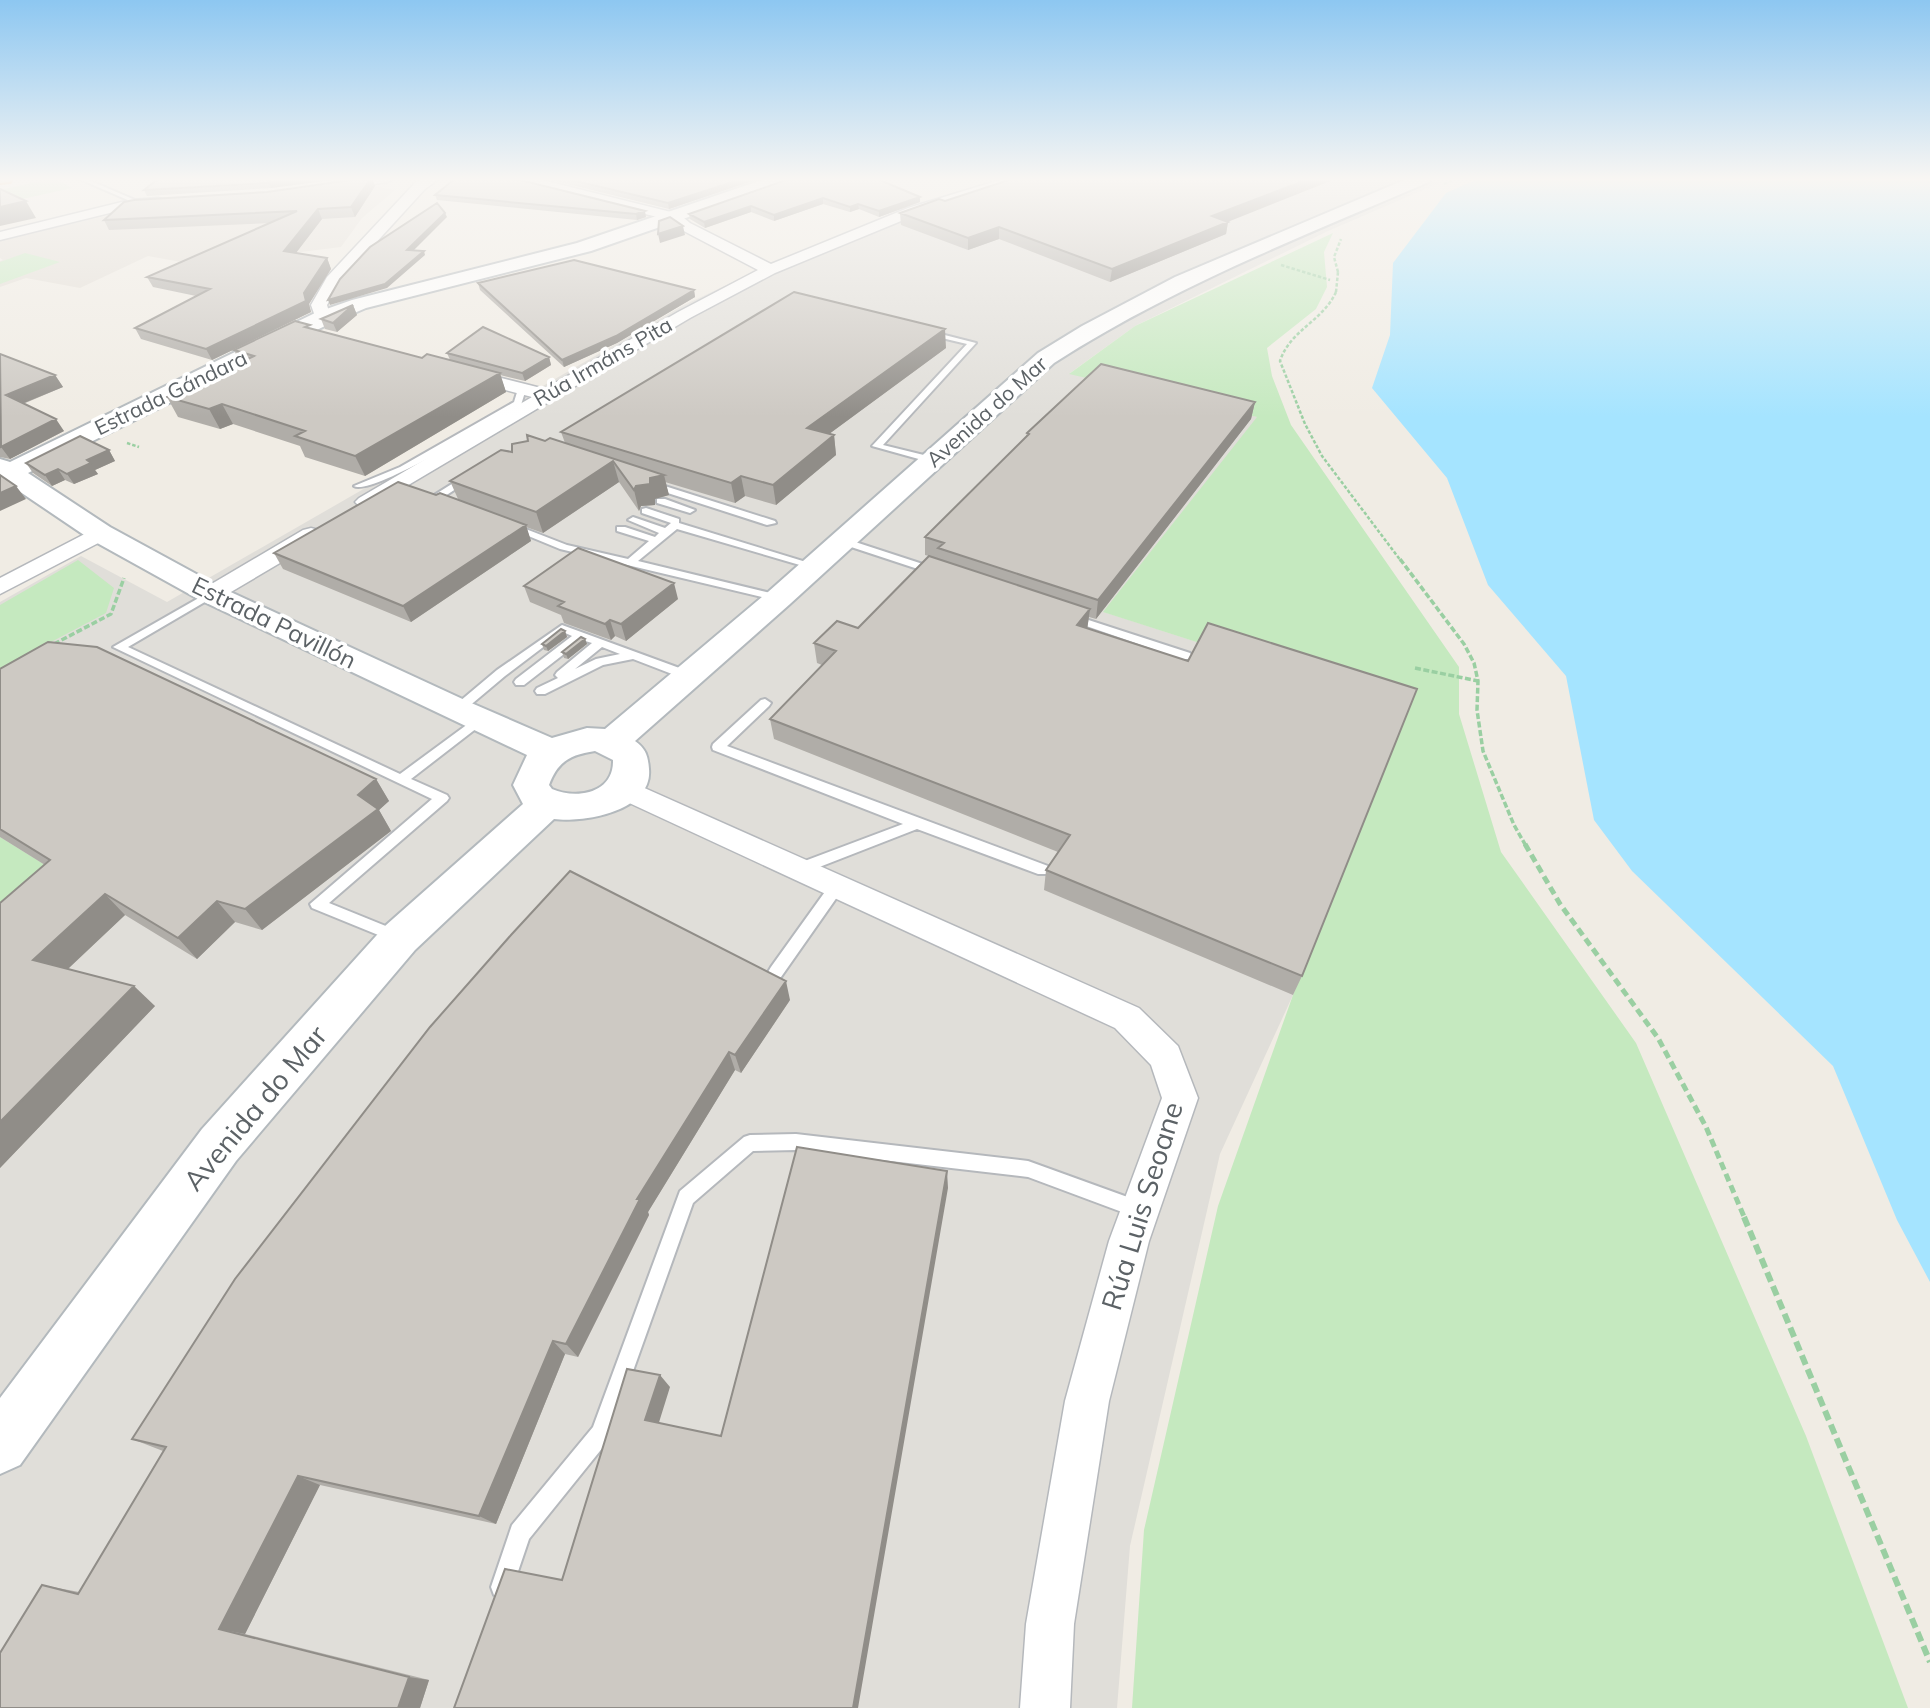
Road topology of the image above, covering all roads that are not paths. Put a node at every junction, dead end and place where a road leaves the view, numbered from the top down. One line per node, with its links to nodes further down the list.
1 (354, 258): 7 (street)
2 (542, 258): 7 (street, Estrada Gándara)
3 (746, 258): 6 (street)
4 (799, 258): 6 (street, Rúa Irmáns Pita)
5 (1239, 258): 12 (street, Avenida do Mar)
6 (769, 270): 11 (street, Rúa Irmáns Pita)
7 (324, 327): 13 (street, Estrada Gándara)
8 (919, 330): 12 (lane)
9 (443, 368): 10 (street)
10 (522, 389): 11 (street); 16 (lane)
11 (547, 395): 16 (street, Rúa Irmáns Pita)
12 (933, 460): 29 (street, Avenida do Mar)
13 (3, 472): 27 (street, Estrada Pavillón)
14 (475, 476): 18 (lane)
15 (643, 482): 24 (lane)
16 (377, 496): 19 (street, Rúa Irmáns Pita)
17 (661, 501): 25 (lane)
18 (447, 503)
19 (354, 510)
20 (646, 511): 25 (lane)
21 (634, 520): 25 (lane)
22 (331, 523): 34 (street)
23 (499, 523): 30 (lane)
24 (771, 523)
25 (672, 526): 28 (lane); 31 (lane)
26 (621, 529): 28 (lane)
27 (88, 539): 33 (street); 34 (street, Estrada Pavillón)
28 (656, 540): 30 (lane)
29 (843, 541): 31 (street, Avenida do Mar); 32 (lane)
30 (631, 562): 35 (lane)
31 (814, 566): 35 (street, Avenida do Mar)
32 (950, 577)
33 (0, 587)
34 (211, 594): 46 (street, Estrada Pavillón); 49 (lane)
35 (779, 598): 42 (street, Avenida do Mar)
36 (1055, 612): 40 (lane)
37 (581, 635): 38 (lane); 41 (lane); 43 (lane)
38 (601, 642): 39 (lane); 44 (lane)
39 (634, 655): 42 (lane); 44 (lane)
40 (1186, 656)
41 (501, 673): 43 (lane); 46 (lane)
42 (689, 676): 47 (street, Avenida do Mar)
43 (520, 682): 44 (lane)
44 (541, 691)
45 (765, 703): 52 (lane)
46 (469, 716): 48 (street, Estrada Pavillón); 49 (lane)
47 (612, 742): 48 (street); 50 (street)
48 (552, 752): 51 (street)
49 (401, 780): 56 (lane)
50 (622, 788): 51 (street); 53 (street, Rúa Luis Seoane)
51 (547, 804): 56 (street, Avenida do Mar)
52 (917, 824): 53 (lane); 54 (lane)
53 (799, 869): 55 (street, Rúa Luis Seoane)
54 (1043, 870)
55 (837, 886): 57 (lane); 58 (street, Rúa Luis Seoane)
56 (400, 938): 59 (street, Avenida do Mar)
57 (776, 972)
58 (1140, 1209): 60 (lane); 61 (street, Rúa Luis Seoane)
59 (0, 1445)
60 (495, 1608)
61 (1045, 1708)

